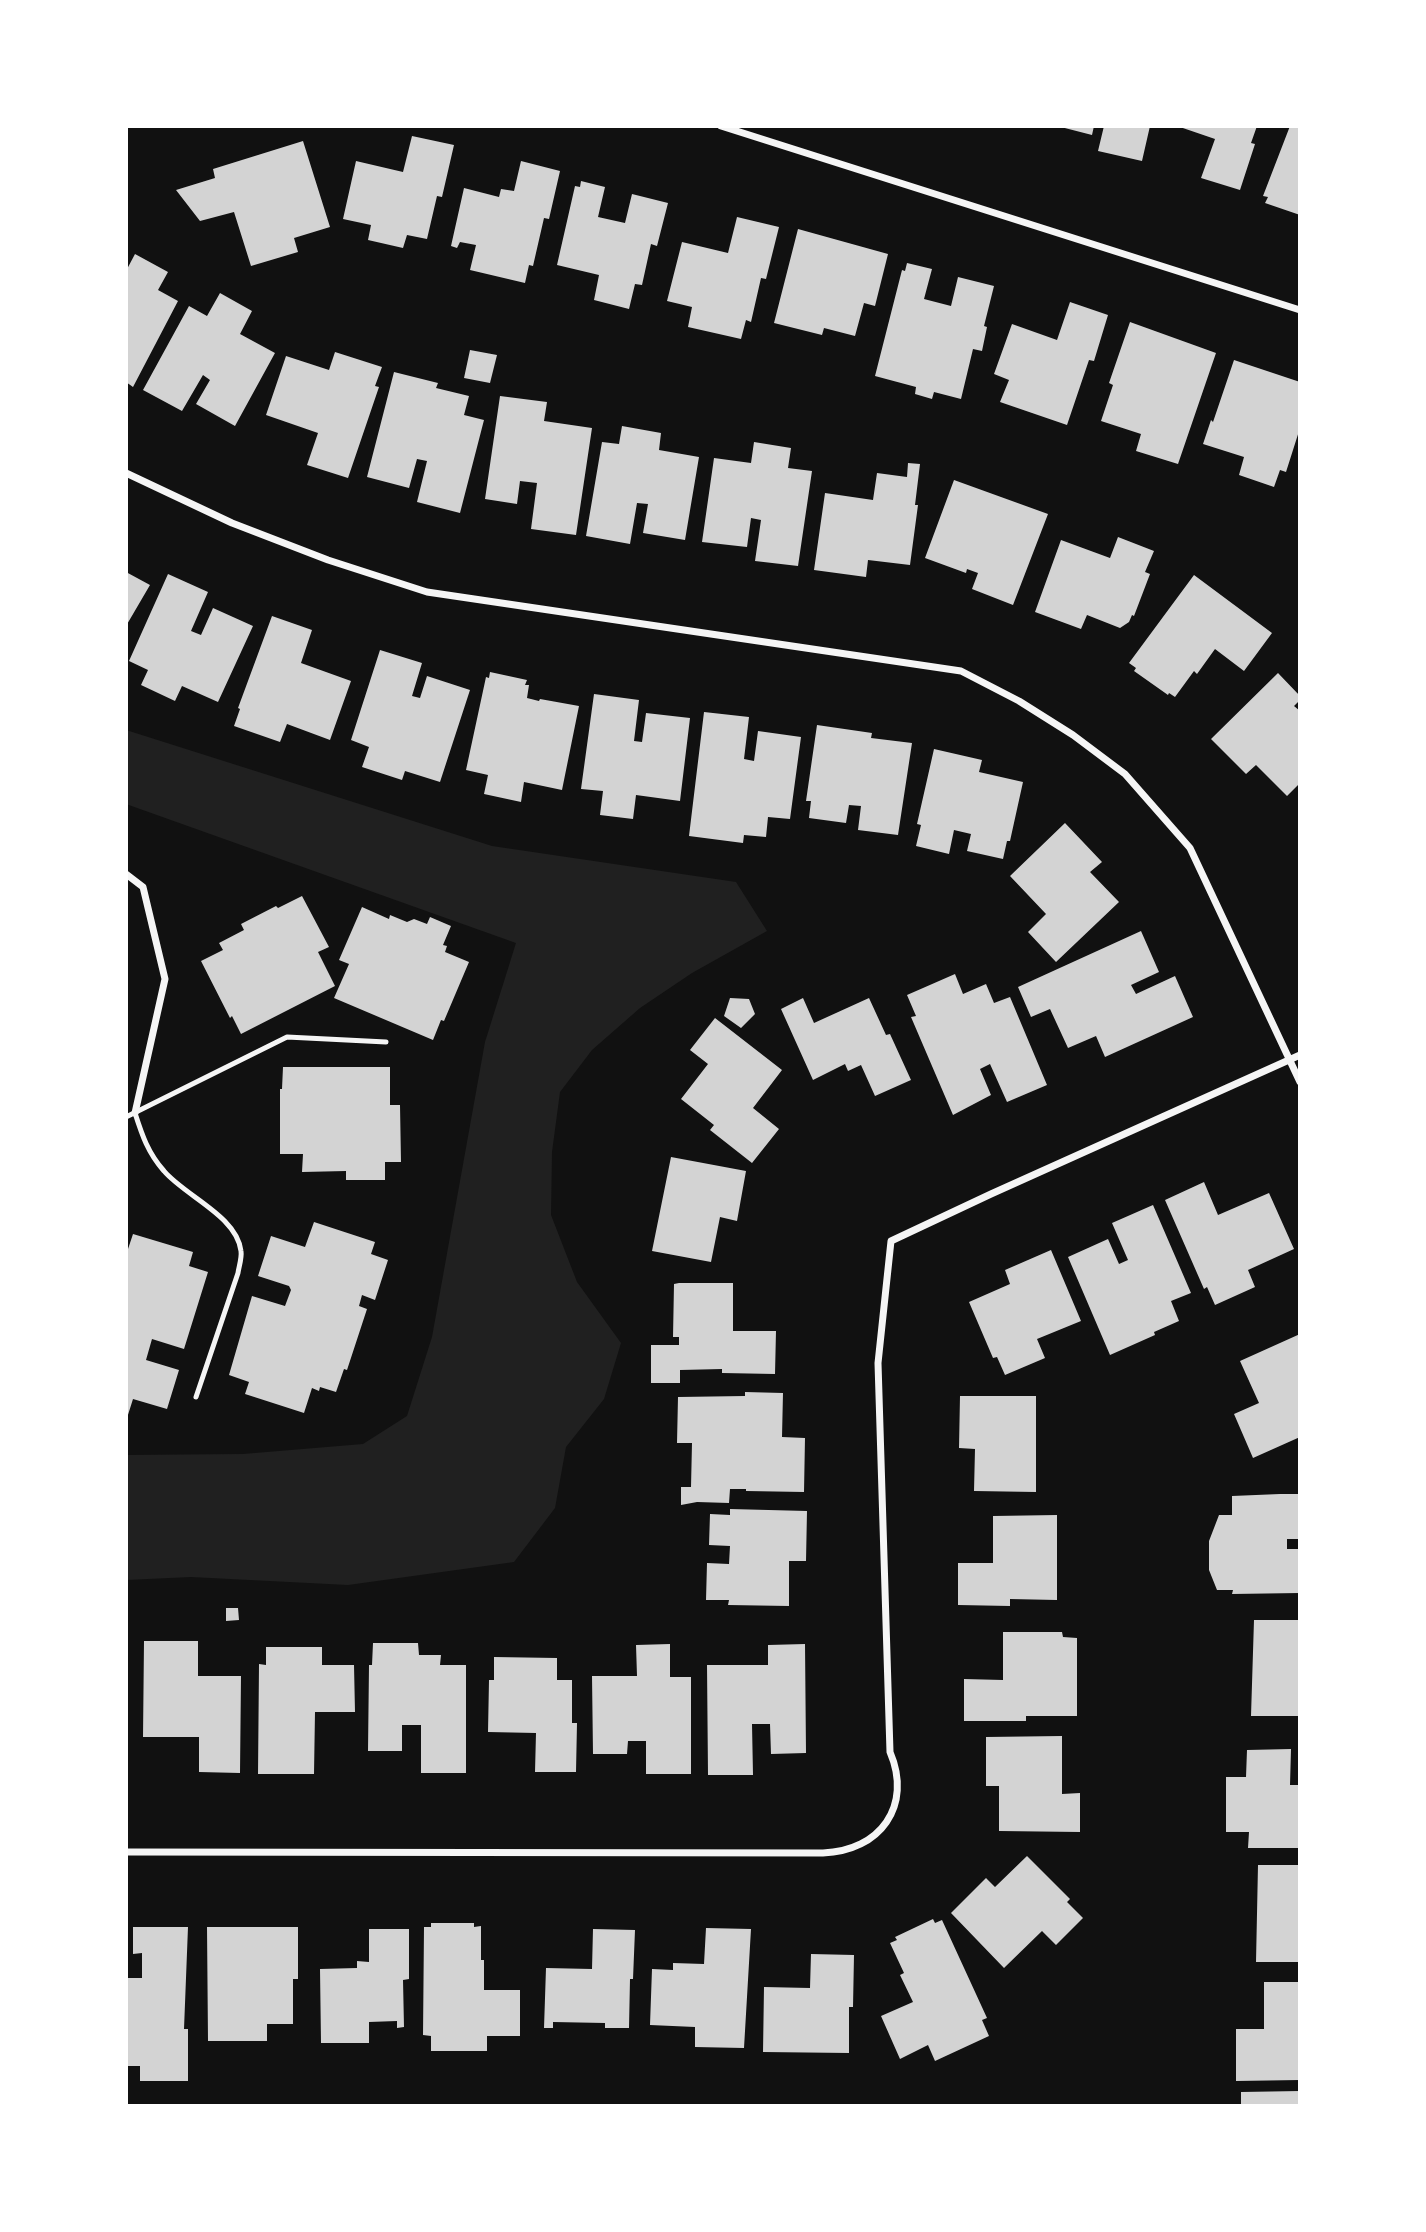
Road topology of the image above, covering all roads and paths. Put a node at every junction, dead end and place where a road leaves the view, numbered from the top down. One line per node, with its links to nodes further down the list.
1 (721, 126): 2 (street)
2 (1300, 310)
3 (126, 473): 7 (street)
4 (126, 874): 9 (street)
5 (387, 1042): 9 (lane)
6 (1300, 1055): 7 (street)
7 (1290, 1059): 8 (street); 12 (street)
8 (1300, 1082)
9 (135, 1113): 10 (lane); 11 (lane)
10 (126, 1118)
11 (196, 1397)
12 (126, 1852)

